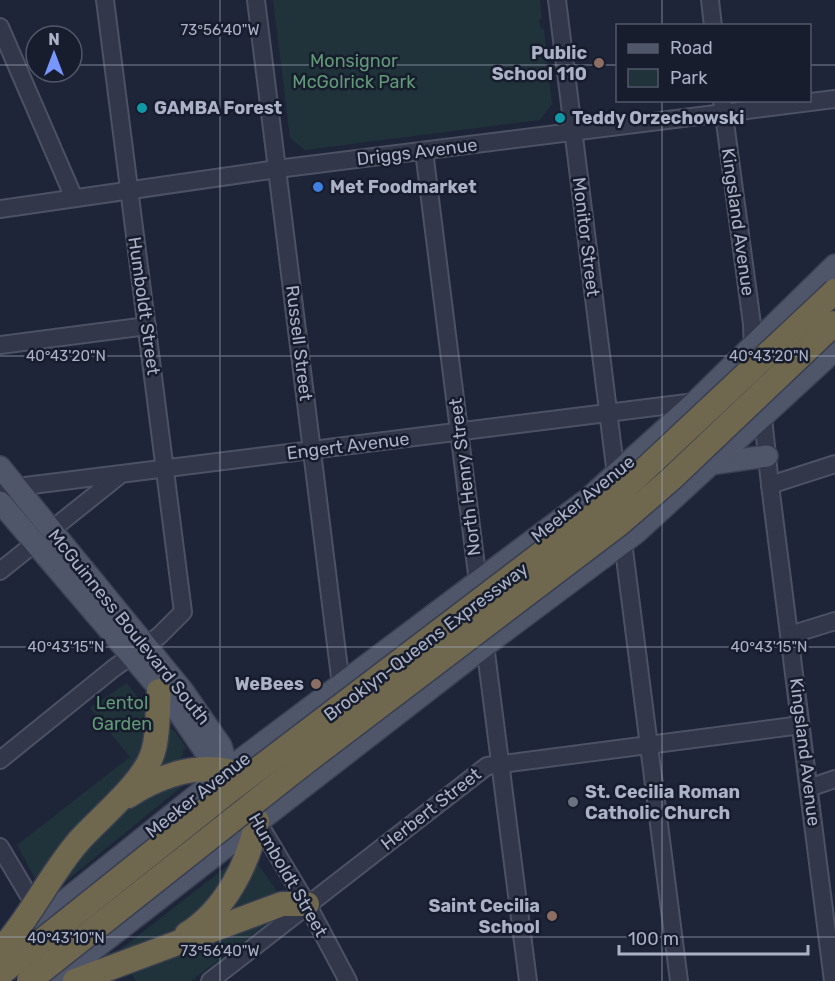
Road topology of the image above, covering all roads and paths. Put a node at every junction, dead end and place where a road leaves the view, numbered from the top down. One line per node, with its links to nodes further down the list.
1 (105, 0): 14 (street, Humboldt Street)
2 (256, 0): 13 (street, Russell Street)
3 (557, 0): 11 (street, Monitor Street)
4 (710, 0): 5 (street)
5 (713, 24)
6 (0, 27): 15 (street)
7 (835, 99): 8 (street, Driggs Avenue)
8 (811, 101)
9 (793, 102): 10 (street, Driggs Avenue)
10 (723, 107): 11 (street, Driggs Avenue); 21 (street, Kingsland Avenue)
11 (573, 132): 12 (street, Driggs Avenue); 25 (street, Monitor Street)
12 (424, 151): 13 (street, Driggs Avenue); 27 (street, North Henry Street)
13 (277, 170): 14 (street, Driggs Avenue); 28 (street, Russell Street)
14 (129, 190): 15 (street, Driggs Avenue); 20 (street, Humboldt Street)
15 (74, 198): 16 (street, Driggs Avenue)
16 (0, 210)
17 (835, 266): 21 (main road, Meeker Avenue)
18 (835, 291): 64 (highway, Brooklyn-Queens Expressway, bridge)
19 (835, 323): 66 (highway, Brooklyn-Queens Expressway, bridge)
20 (147, 326): 22 (street); 33 (street, Humboldt Street)
21 (754, 344): 24 (main road, Meeker Avenue); 26 (street, Kingsland Avenue)
22 (0, 345)
23 (835, 350): 26 (main road)
24 (695, 402): 25 (street, Engert Avenue); 35 (main road, Meeker Avenue)
25 (608, 414): 27 (street, Engert Avenue); 35 (street, Monitor Street)
26 (763, 417): 29 (street, Kingsland Avenue); 30 (main road)
27 (460, 432): 28 (street, Engert Avenue); 42 (street, North Henry Street)
28 (312, 451): 33 (street, Engert Avenue); 47 (street, Russell Street)
29 (767, 456): 30 (main road); 36 (street, Kingsland Avenue)
30 (709, 464): 40 (main road)
31 (835, 464): 36 (street)
32 (0, 467): 37 (main road, McGuinness Boulevard South)
33 (165, 469): 34 (street, Engert Avenue); 46 (street, Humboldt Street)
34 (120, 474): 37 (street, Engert Avenue); 39 (street)
35 (616, 475): 42 (main road, Meeker Avenue)
36 (770, 485): 44 (street, Kingsland Avenue)
37 (8, 488): 39 (main road, McGuinness Boulevard South)
38 (0, 502): 39 (main road, McGuinness Boulevard South)
39 (44, 536): 41 (street); 46 (main road, McGuinness Boulevard South)
40 (623, 542): 45 (main road); 50 (street)
41 (0, 571)
42 (477, 582): 45 (street, North Henry Street); 47 (main road, Meeker Avenue)
43 (835, 621): 44 (street)
44 (790, 635): 49 (street, Kingsland Avenue)
45 (485, 646): 52 (street, North Henry Street); 57 (main road)
46 (138, 651): 48 (main road, McGuinness Boulevard South); 51 (street); 53 (main road, McGuinness Boulevard South)
47 (341, 685): 53 (main road, Meeker Avenue)
48 (159, 691): 53 (main road, McGuinness Boulevard South); 56 (highway)
49 (801, 725): 50 (street, Herbert Street); 55 (street, Kingsland Avenue)
50 (649, 745): 52 (street, Herbert Street); 70 (street)
51 (0, 760)
52 (501, 763): 59 (street, Herbert Street); 69 (street, North Henry Street)
53 (228, 771): 56 (highway); 57 (main road, Humboldt Street); 60 (main road, Meeker Avenue)
54 (835, 779): 55 (street)
55 (809, 788): 61 (street, Kingsland Avenue)
56 (113, 806): 63 (highway, bridge)
57 (257, 821): 59 (street, Humboldt Street); 62 (highway); 65 (main road)
58 (0, 847): 60 (street)
59 (307, 904): 62 (highway); 67 (street, Herbert Street); 68 (street, Humboldt Street)
60 (42, 920): 63 (main road, Meeker Avenue); 65 (street)
61 (832, 938): 71 (street, Kingsland Avenue)
62 (163, 948): 65 (highway)
63 (0, 952)
64 (0, 974)
65 (68, 978)
66 (29, 981)
67 (210, 981)
68 (348, 981)
69 (528, 981)
70 (679, 981)
71 (833, 981)

